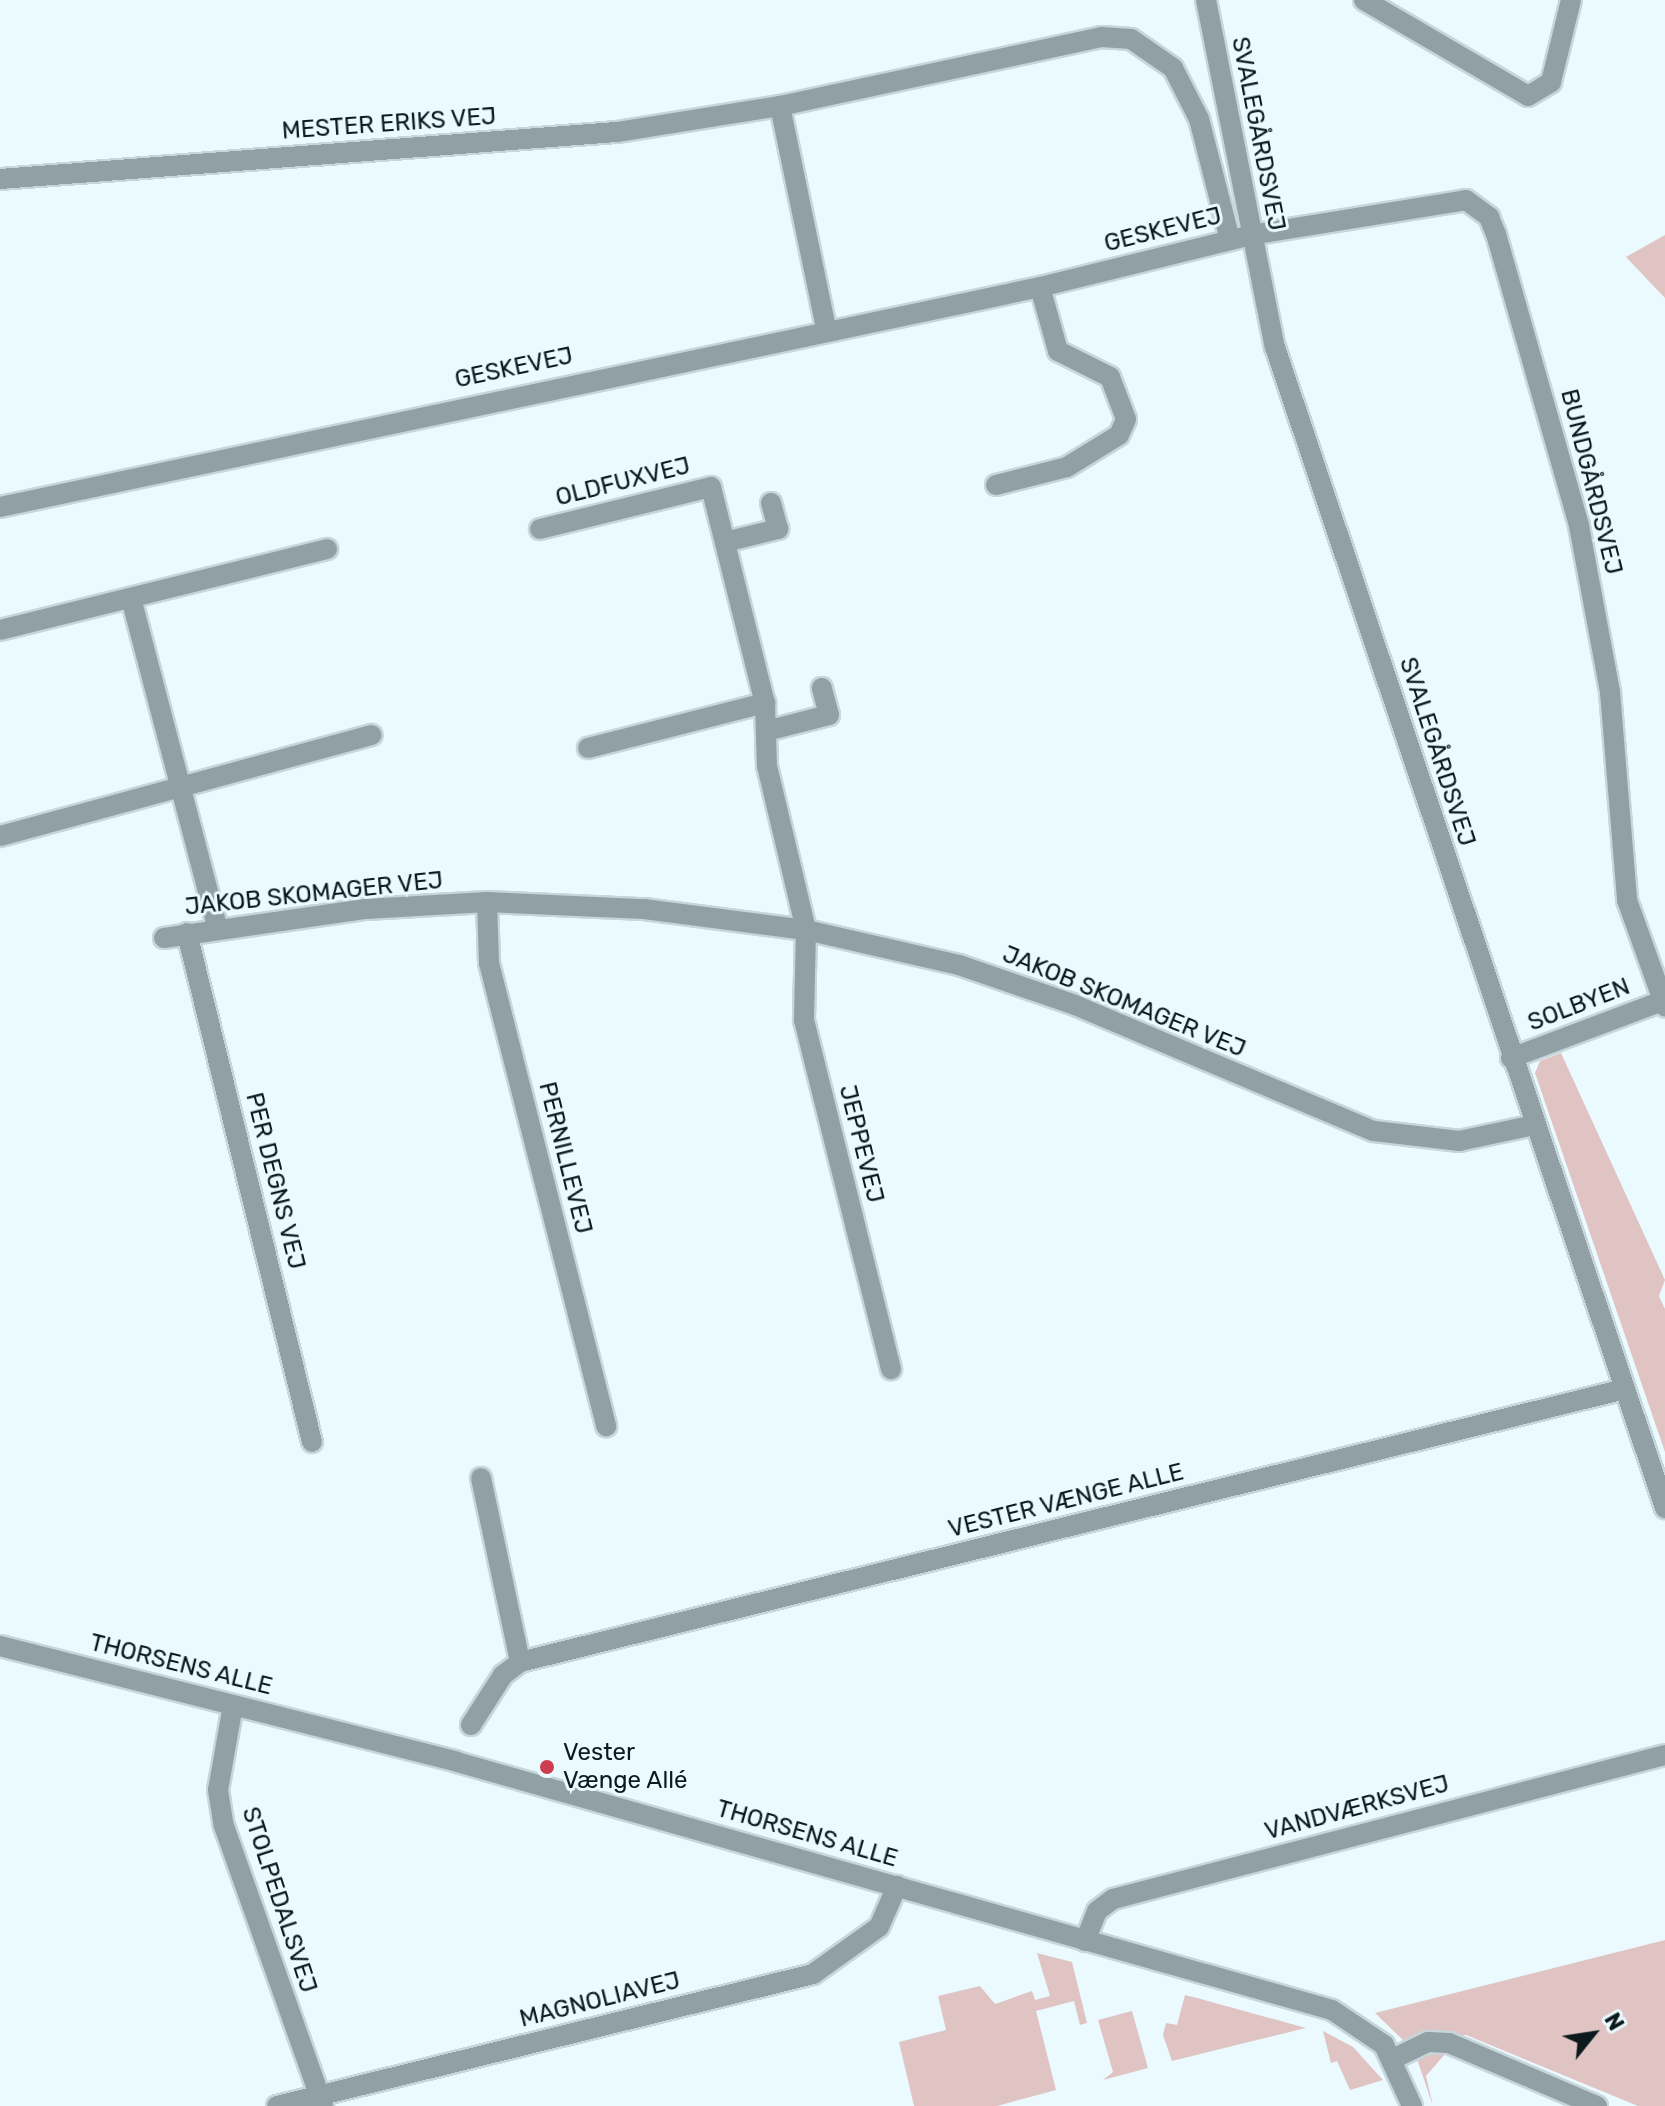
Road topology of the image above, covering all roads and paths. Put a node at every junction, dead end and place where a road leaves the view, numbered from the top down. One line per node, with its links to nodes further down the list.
1 (1206, 0): 6 (street, SVALEGÅRDSVEJ)
2 (1364, 0): 3 (street)
3 (1571, 0)
4 (780, 106): 5 (street, MESTER ERIKS VEJ); 7 (street, MESTER ERIKS VEJ); 9 (street)
5 (0, 179)
6 (1251, 235): 7 (street, GESKEVEJ); 30 (street, BUNDGÅRDSVEJ); 31 (street, SVALEGÅRDSVEJ)
7 (1230, 240): 8 (street, GESKEVEJ)
8 (1040, 287): 9 (street, GESKEVEJ); 10 (street)
9 (826, 329): 12 (street, GESKEVEJ)
10 (996, 485)
11 (771, 503): 14 (street)
12 (0, 507)
13 (540, 529): 14 (street, OLDFUXVEJ)
14 (725, 542): 19 (street, OLDFUXVEJ)
15 (327, 549): 16 (street)
16 (131, 598): 17 (street); 23 (street)
17 (0, 630)
18 (822, 688): 20 (street)
19 (765, 703): 20 (street, OLDFUXVEJ); 22 (street)
20 (766, 731): 27 (street, OLDFUXVEJ)
21 (371, 735): 23 (street)
22 (588, 748)
23 (185, 783): 24 (street); 26 (street)
24 (0, 836)
25 (487, 902): 26 (street, JAKOB SKOMAGER VEJ); 27 (street, JAKOB SKOMAGER VEJ); 35 (street, PERNILLEVEJ)
26 (218, 929): 28 (street, JAKOB SKOMAGER VEJ)
27 (806, 930): 32 (street, JAKOB SKOMAGER VEJ); 33 (street, JEPPEVEJ)
28 (187, 933): 29 (street, JAKOB SKOMAGER VEJ); 36 (street, PER DEGNS VEJ)
29 (164, 938)
30 (1664, 1002): 31 (street, SOLBYEN)
31 (1511, 1058): 32 (street, SVALEGÅRDSVEJ)
32 (1534, 1125): 34 (street, SVALEGÅRDSVEJ)
33 (891, 1369)
34 (1625, 1389): 38 (street, SVALEGÅRDSVEJ); 40 (street, VESTER VÆNGE ALLE)
35 (606, 1426)
36 (312, 1442)
37 (481, 1478): 40 (street)
38 (1665, 1508)
39 (0, 1646): 41 (street, THORSENS ALLE)
40 (520, 1662): 42 (street)
41 (233, 1705): 44 (street, THORSENS ALLE); 47 (street, STOLPEDALSVEJ)
42 (471, 1725)
43 (1665, 1755): 45 (street, VANDVÆRKSVEJ)
44 (897, 1886): 45 (street, THORSENS ALLE); 47 (street, MAGNOLIAVEJ)
45 (1085, 1941): 46 (street, THORSENS ALLE)
46 (1395, 2058): 49 (street, THORSENS ALLE); 50 (street)
47 (321, 2101): 48 (street, MAGNOLIAVEJ)
48 (277, 2106)
49 (1412, 2106)
50 (1597, 2106)

